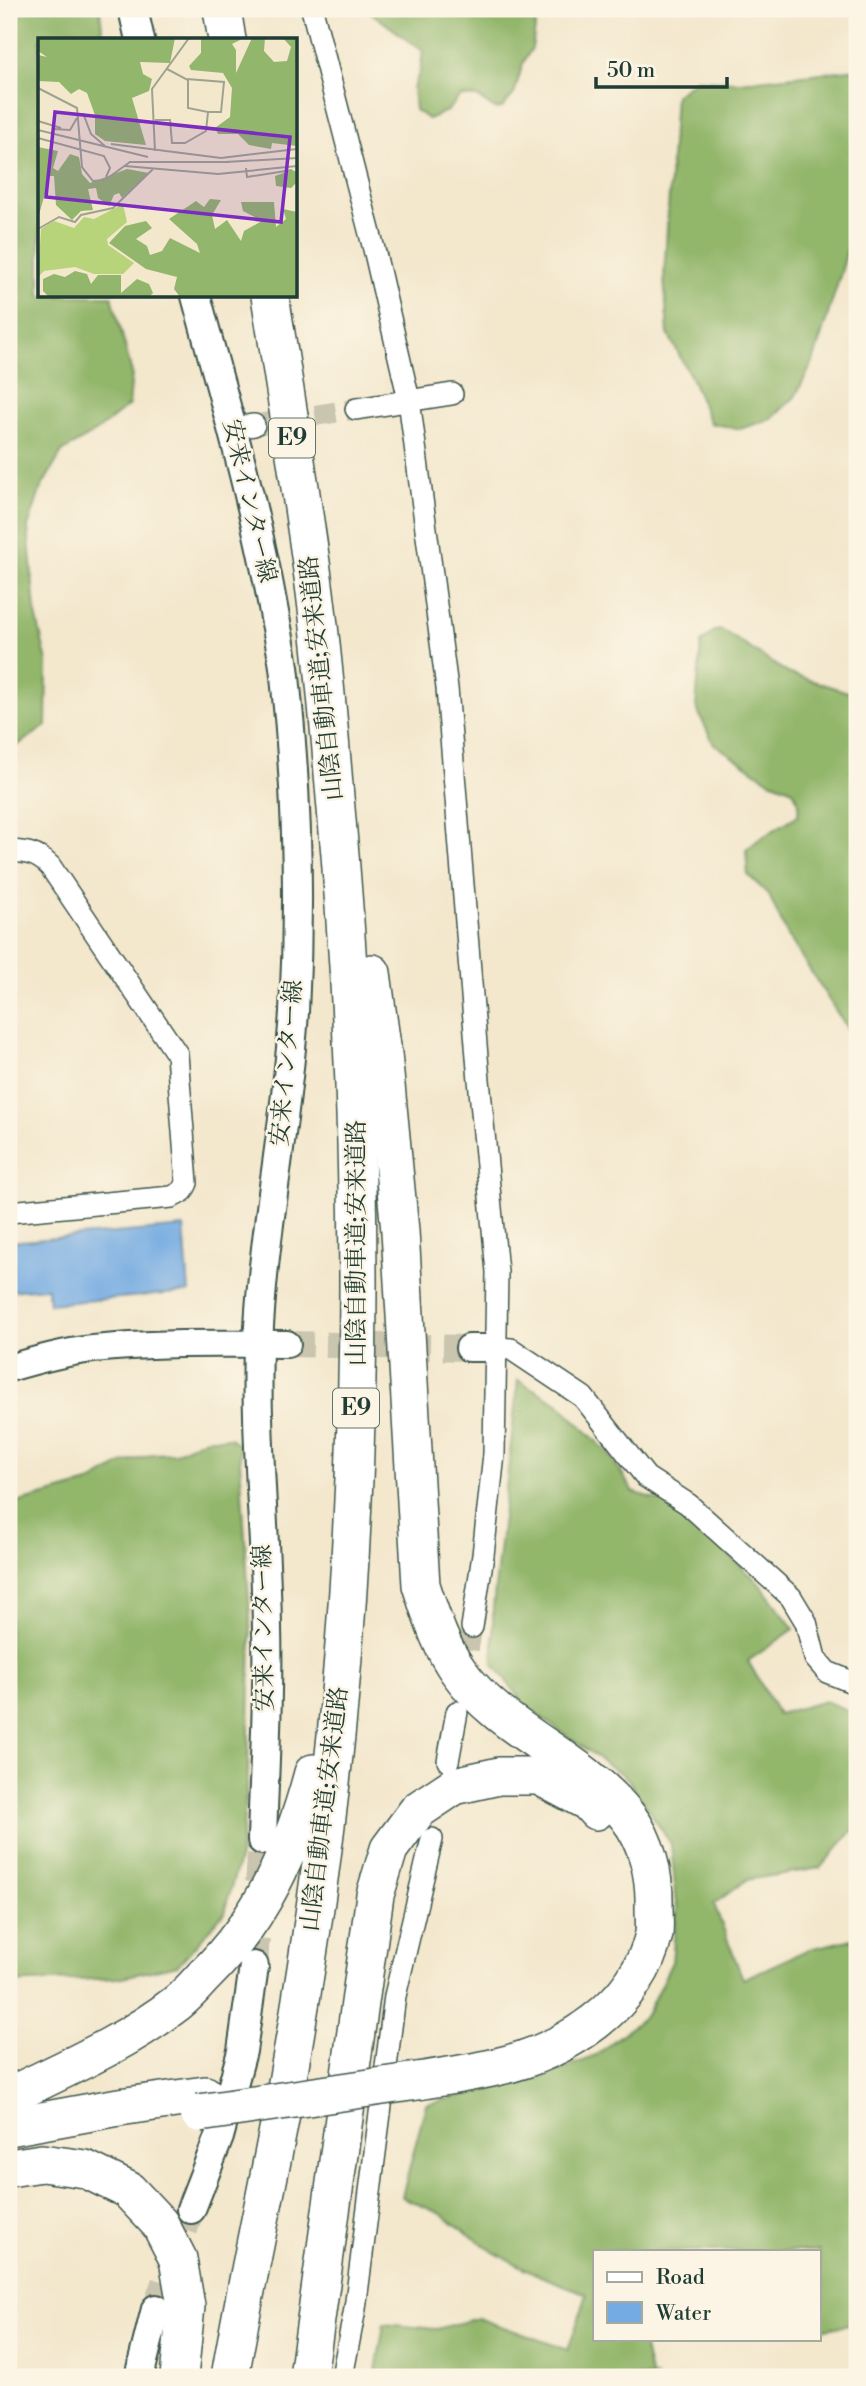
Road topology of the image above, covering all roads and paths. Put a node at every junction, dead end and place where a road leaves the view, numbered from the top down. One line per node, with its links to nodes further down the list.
1 (133, 9): 4 (main road)
2 (222, 9): 5 (highway)
3 (312, 9): 9 (street)
4 (140, 38)
5 (227, 38)
6 (196, 298): 14 (main road, 安来インター線)
7 (270, 298): 11 (highway, 山陰自動車道;安来道路 / E9)
8 (452, 394): 9 (street)
9 (409, 400): 10 (street); 17 (street)
10 (356, 408)
11 (313, 581): 20 (highway, 山陰自動車道;安来道路 / E9); 27 (highway)
12 (9, 851): 13 (street)
13 (9, 1212)
14 (258, 1344): 15 (street); 18 (street); 25 (main road, 安来インター線)
15 (287, 1344)
16 (469, 1348): 17 (street)
17 (496, 1348): 19 (street); 21 (street)
18 (9, 1367)
19 (472, 1627)
20 (341, 1679): 28 (highway); 34 (highway, 山陰自動車道;安来道路 / E9)
21 (857, 1684)
22 (457, 1712): 23 (street)
23 (448, 1761)
24 (432, 1839): 43 (street)
25 (262, 1840)
26 (254, 1966): 33 (main road)
27 (419, 2072): 29 (highway); 42 (highway)
28 (9, 2096)
29 (202, 2104): 30 (highway); 31 (highway)
30 (9, 2127)
31 (9, 2144)
32 (9, 2168): 37 (highway)
33 (191, 2209)
34 (247, 2304): 38 (highway, E9); 39 (highway, 山陰自動車道;安来道路 / E9); 40 (highway, 山陰自動車道;安来道路 / E9); 41 (highway, E9)
35 (156, 2309): 36 (main road)
36 (139, 2377)
37 (179, 2377)
38 (220, 2377)
39 (230, 2377)
40 (245, 2377)
41 (253, 2377)
42 (308, 2377)
43 (342, 2377)

